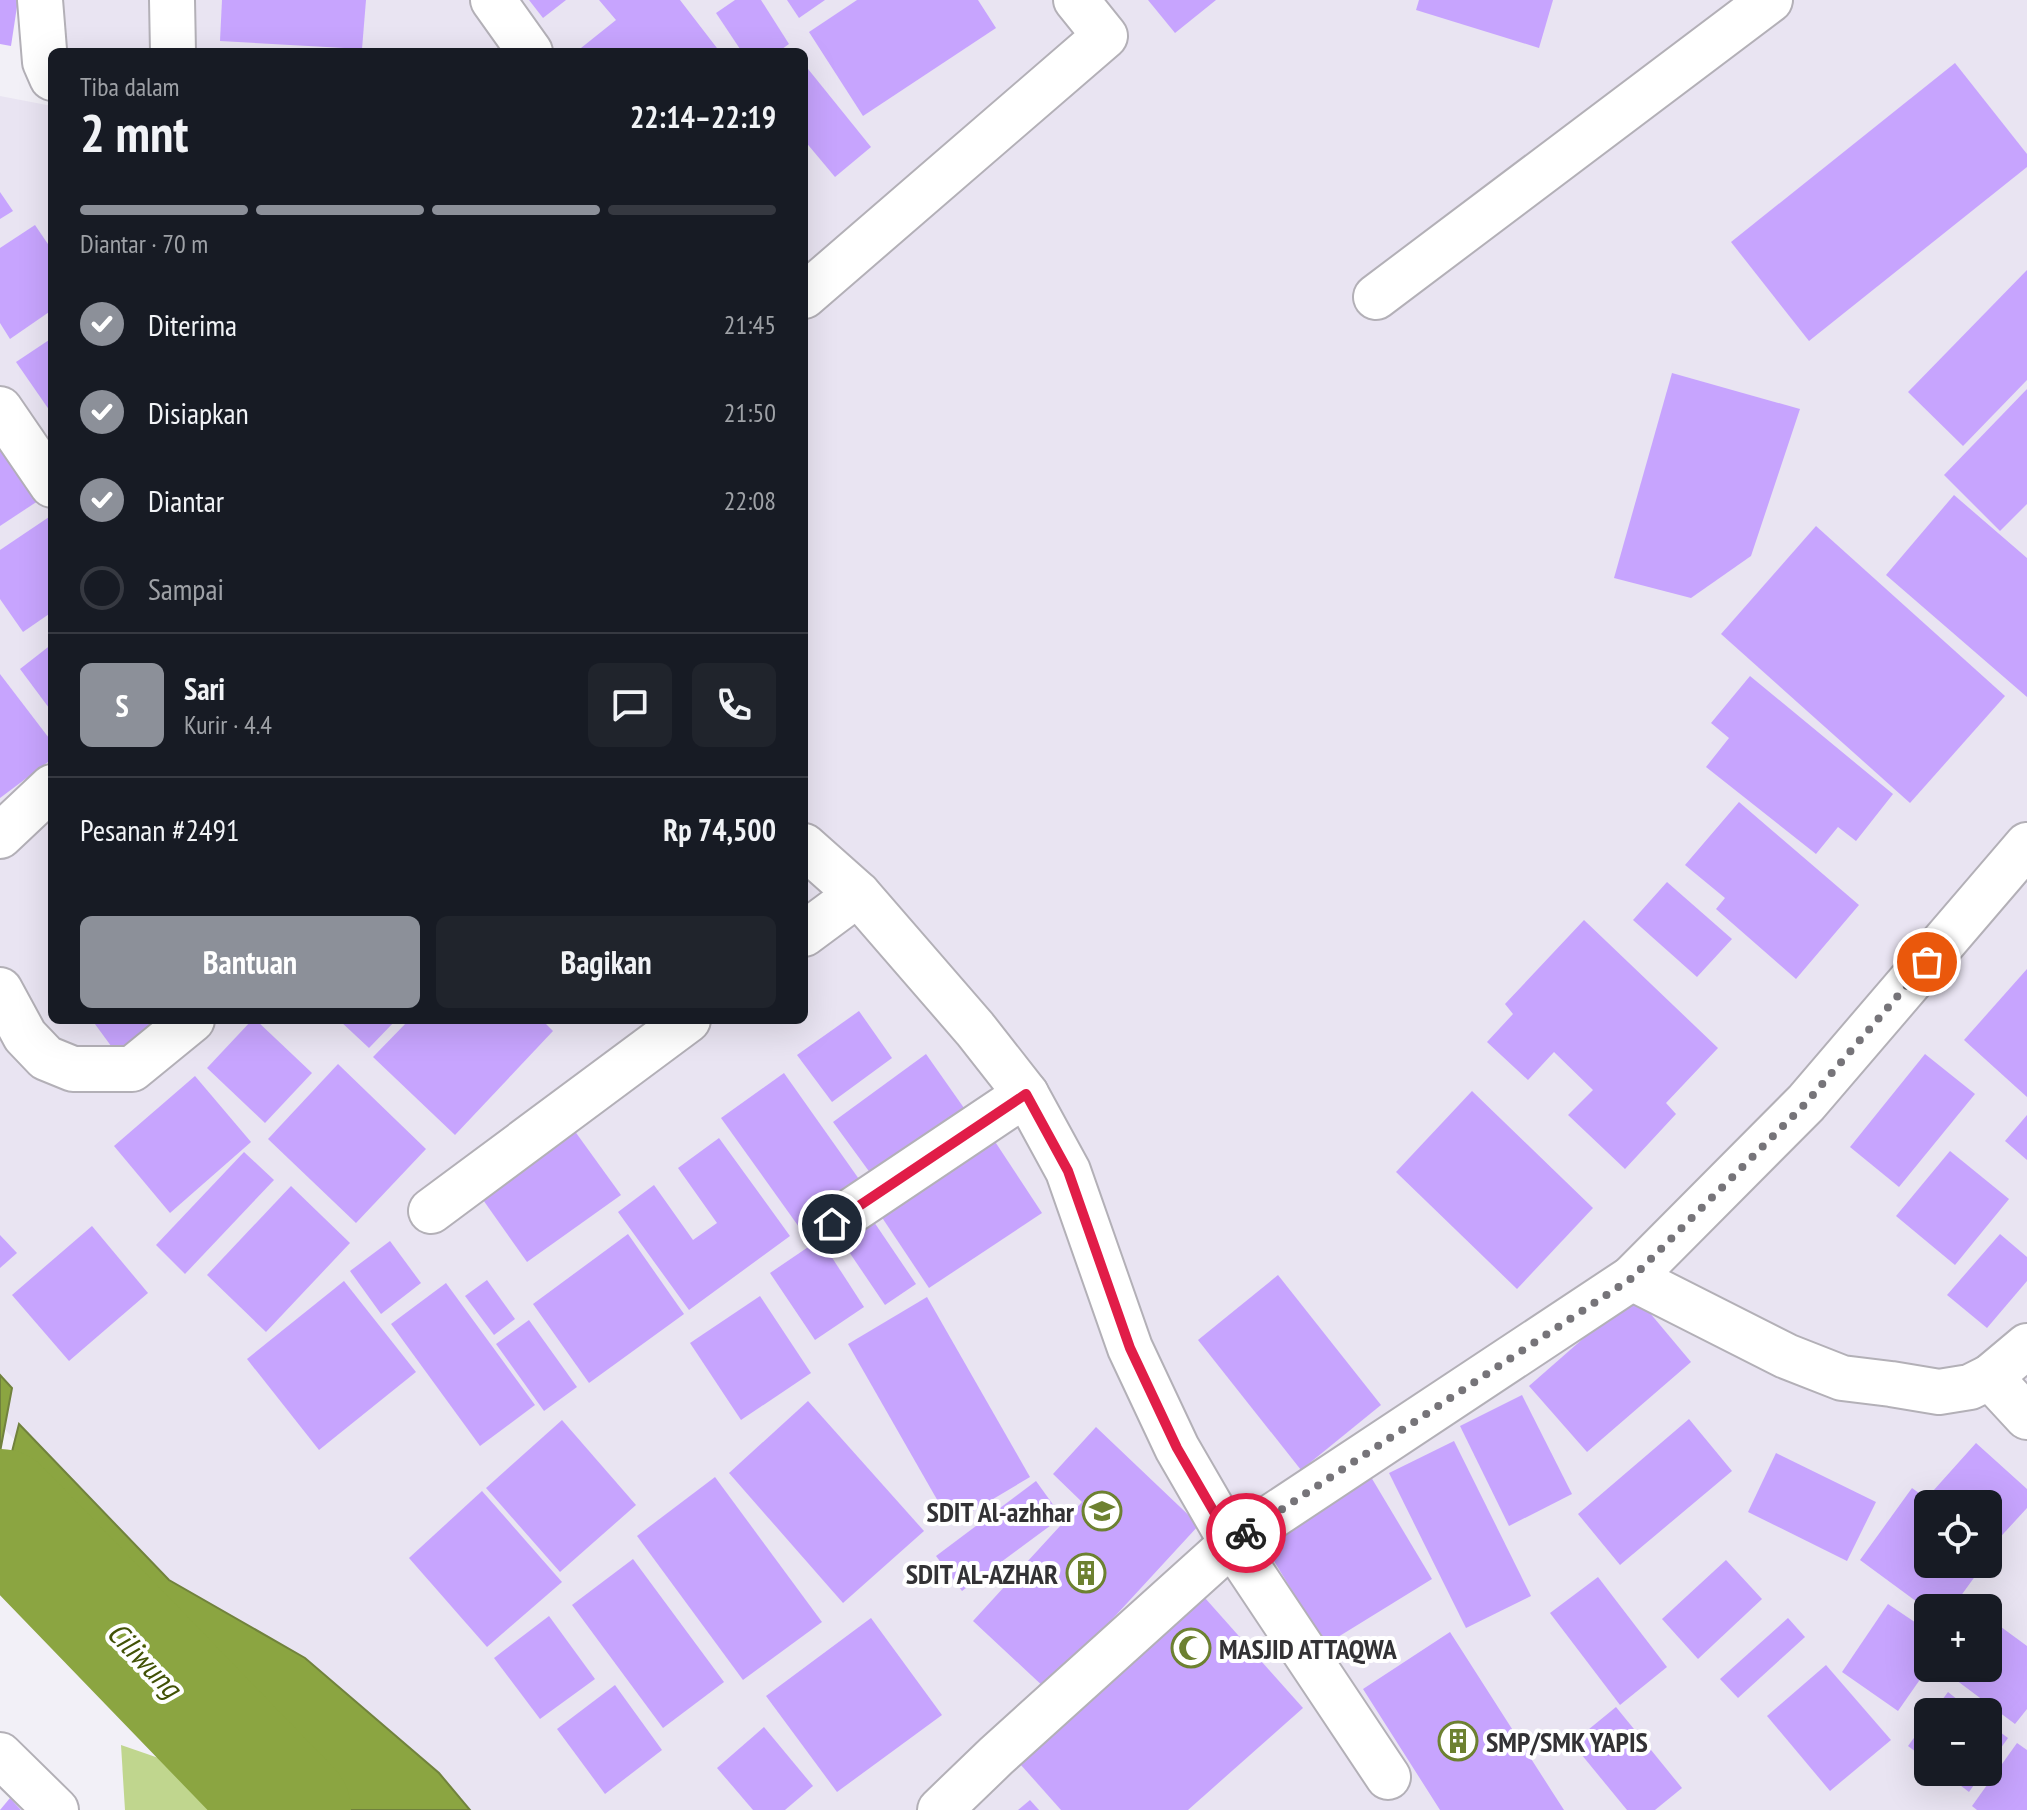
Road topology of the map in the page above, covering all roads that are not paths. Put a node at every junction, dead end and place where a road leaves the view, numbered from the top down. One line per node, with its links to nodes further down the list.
1 (40, 0): 8 (street)
2 (172, 0): 6 (street)
3 (493, 0): 7 (street)
4 (1076, 0): 9 (street)
5 (1770, 0): 10 (street)
6 (173, 48)
7 (527, 48)
8 (48, 69)
9 (808, 293)
10 (1376, 297)
11 (0, 409): 12 (street)
12 (48, 479)
13 (48, 791): 14 (street)
14 (0, 836)
15 (2027, 845): 25 (street)
16 (808, 850): 17 (street)
17 (858, 894): 18 (street); 22 (street)
18 (808, 931)
19 (0, 990): 20 (street)
20 (187, 1024)
21 (683, 1024): 23 (street)
22 (1026, 1094): 24 (street); 29 (street)
23 (431, 1211)
24 (832, 1224)
25 (1632, 1278): 27 (street); 29 (street)
26 (2027, 1346): 27 (street)
27 (1990, 1377): 28 (street)
28 (2027, 1417)
29 (1232, 1543): 31 (street); 33 (street)
30 (0, 1755): 32 (street)
31 (1388, 1777)
32 (56, 1810)
33 (940, 1810)

